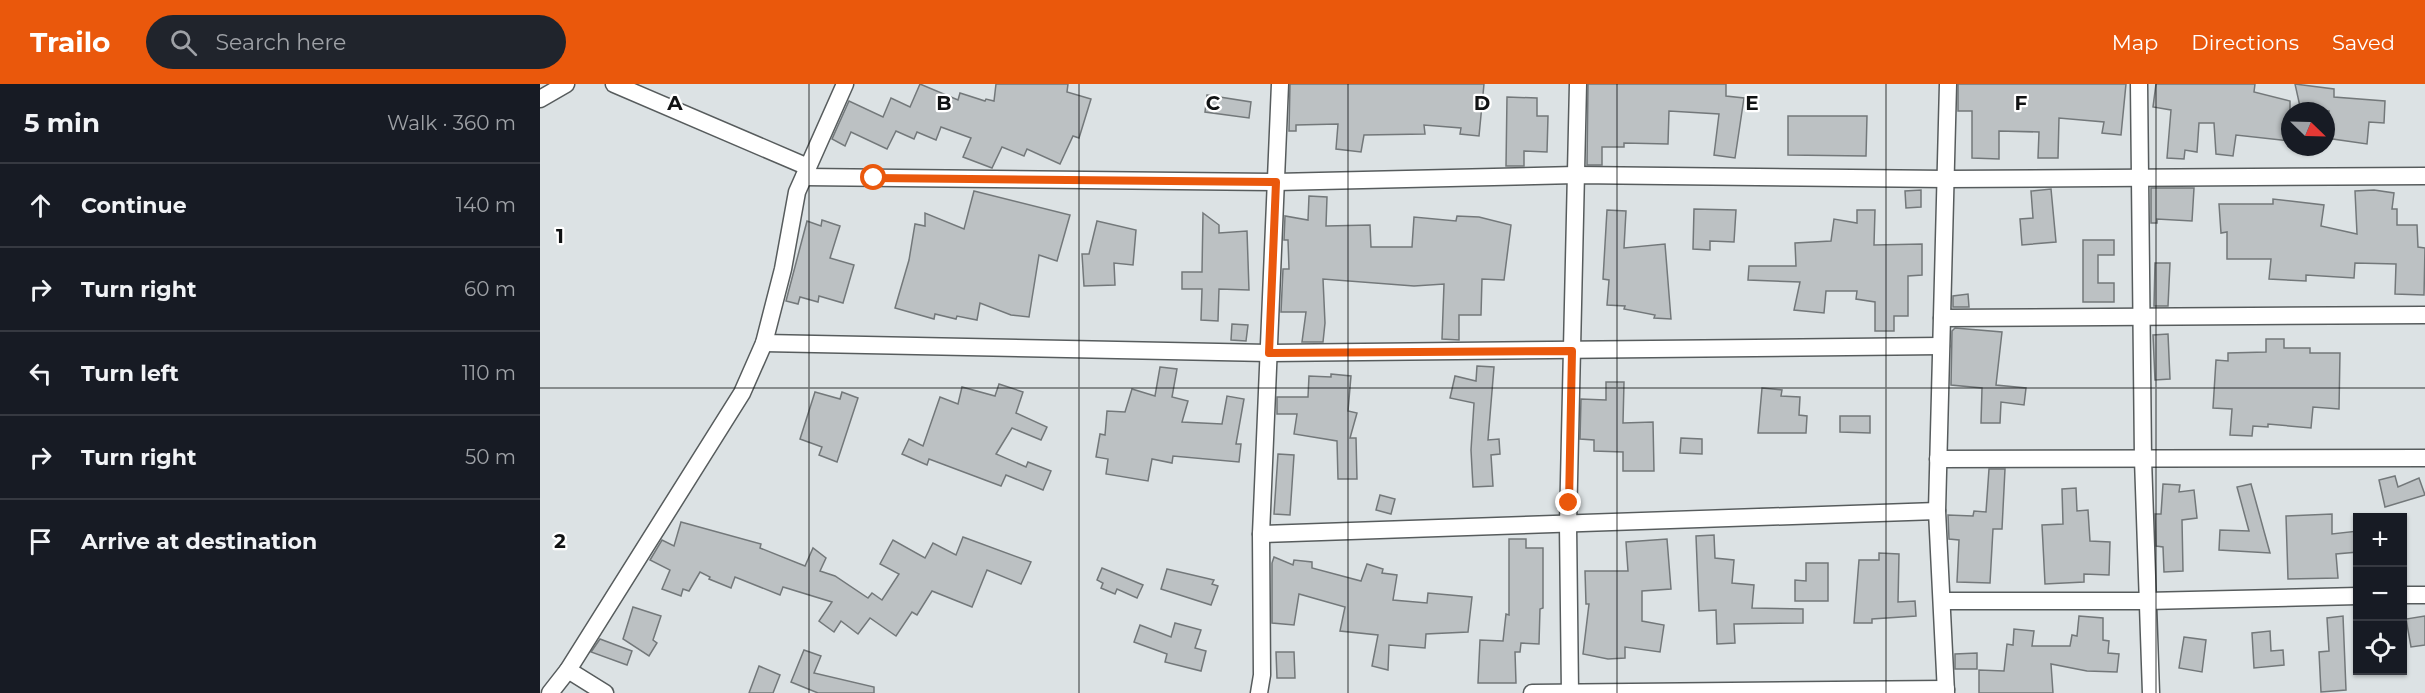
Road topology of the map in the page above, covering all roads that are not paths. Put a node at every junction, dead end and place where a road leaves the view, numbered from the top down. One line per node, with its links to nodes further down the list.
1 (565, 84): 8 (street)
2 (614, 84): 9 (street)
3 (845, 84): 9 (street)
4 (1280, 84): 14 (street)
5 (1578, 84): 10 (street)
6 (1948, 84): 13 (street)
7 (2139, 84): 12 (street)
8 (540, 99)
9 (806, 172): 14 (street); 18 (street)
10 (1576, 175): 13 (street); 14 (street); 20 (street)
11 (2425, 176): 12 (street)
12 (2140, 178): 13 (street); 16 (street)
13 (1947, 179): 17 (street)
14 (1276, 182): 21 (street)
15 (2425, 315): 16 (street)
16 (2143, 317): 17 (street); 24 (street)
17 (1942, 318): 19 (street)
18 (764, 343): 21 (street); 33 (street)
19 (1941, 346): 20 (street); 23 (street)
20 (1572, 351): 21 (street); 26 (street)
21 (1269, 353): 27 (street)
22 (2425, 458): 24 (street)
23 (1938, 459): 24 (street); 25 (street)
24 (2143, 459): 32 (street)
25 (1937, 511): 26 (street); 31 (street)
26 (1568, 525): 27 (street); 35 (street)
27 (1261, 534): 38 (street)
28 (2407, 595): 29 (street)
29 (2425, 595)
30 (2353, 596): 32 (street)
31 (1942, 601): 32 (street); 34 (street)
32 (2146, 602): 40 (street)
33 (567, 670): 36 (street); 37 (street)
34 (1946, 691): 35 (street)
35 (1570, 692): 39 (street)
36 (550, 693)
37 (605, 693)
38 (1259, 693)
39 (1532, 693)
40 (2151, 693)

